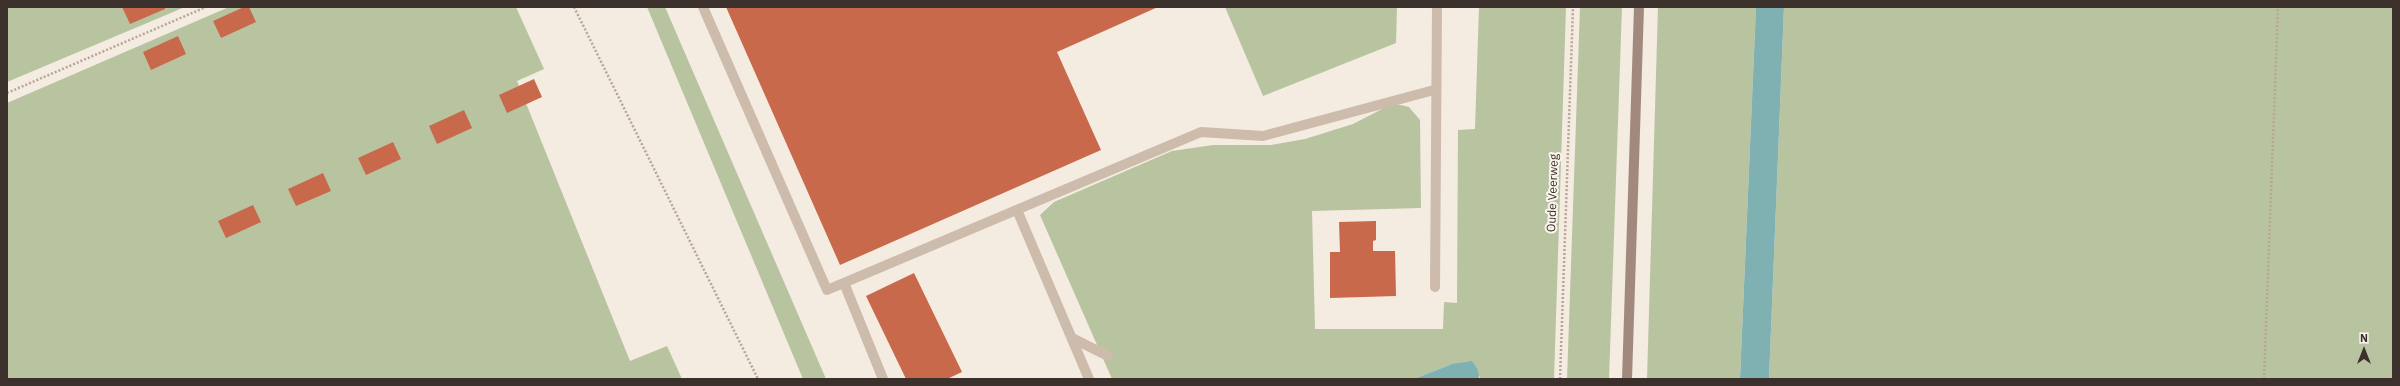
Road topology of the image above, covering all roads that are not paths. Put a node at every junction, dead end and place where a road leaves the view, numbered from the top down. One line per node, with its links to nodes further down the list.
1 (703, 7): 6 (lane)
2 (1436, 7): 4 (lane)
3 (1639, 7): 12 (street)
4 (1434, 90): 5 (lane); 7 (lane)
5 (1017, 210): 6 (lane); 8 (lane)
6 (844, 283): 10 (lane)
7 (1435, 287)
8 (1072, 338): 9 (lane); 11 (lane)
9 (1108, 356)
10 (883, 379)
11 (1090, 379)
12 (1627, 379)

